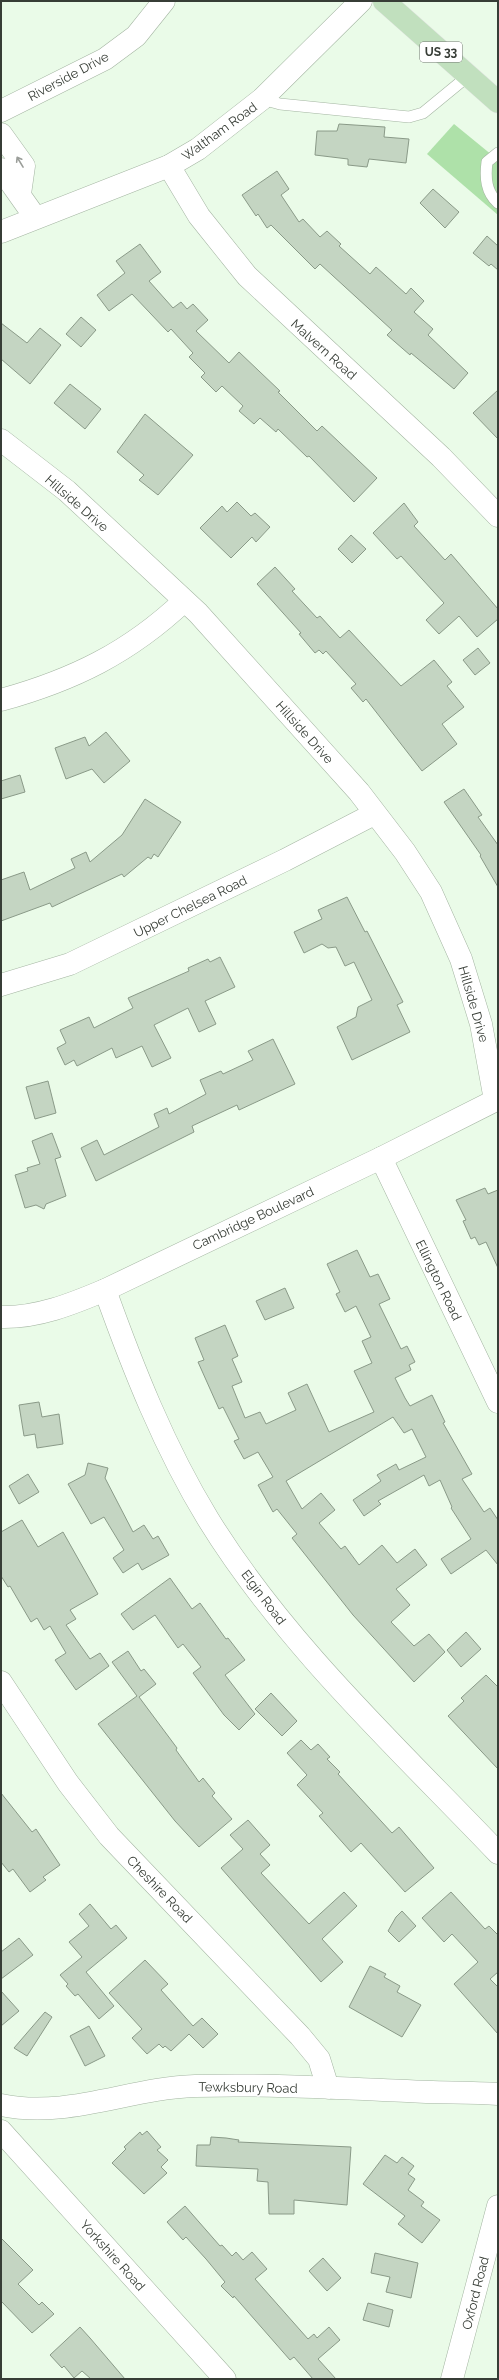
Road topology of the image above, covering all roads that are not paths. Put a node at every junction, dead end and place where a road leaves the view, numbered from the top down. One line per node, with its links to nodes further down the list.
1 (164, 1): 7 (street, Riverside Drive)
2 (361, 1): 5 (street, Waltham Road)
3 (384, 1): 4 (main road, US 33)
4 (468, 76): 5 (lane); 6 (main road, US 33)
5 (262, 99): 10 (street, Waltham Road)
6 (498, 102)
7 (1, 111)
8 (1, 134): 12 (street, one-way to 8)
9 (498, 153): 13 (lane)
10 (169, 166): 14 (street, Waltham Road); 17 (street, Malvern Road)
11 (1, 169): 12 (street)
12 (11, 194): 14 (street)
13 (498, 203)
14 (35, 217): 15 (street, Waltham Road)
15 (1, 232)
16 (1, 440): 18 (street, Hillside Drive)
17 (498, 516)
18 (184, 601): 19 (street); 20 (street, Hillside Drive)
19 (1, 700)
20 (374, 814): 21 (street, Upper Chelsea Road); 22 (street, Hillside Drive)
21 (1, 985)
22 (497, 1100): 23 (street, Cambridge Boulevard)
23 (381, 1158): 24 (street, Cambridge Boulevard); 26 (street, Ellington Road)
24 (105, 1290): 25 (street, Cambridge Boulevard); 28 (street, Elgin Road)
25 (1, 1317)
26 (498, 1402)
27 (1, 1682): 29 (street, Cheshire Road)
28 (498, 1853)
29 (328, 2088): 30 (street, Tewksbury Road); 31 (street, Tewksbury Road)
30 (498, 2094)
31 (1, 2105)
32 (1, 2131): 34 (street, Yorkshire Road)
33 (498, 2206): 35 (street, Oxford Road)
34 (225, 2379)
35 (452, 2379)

